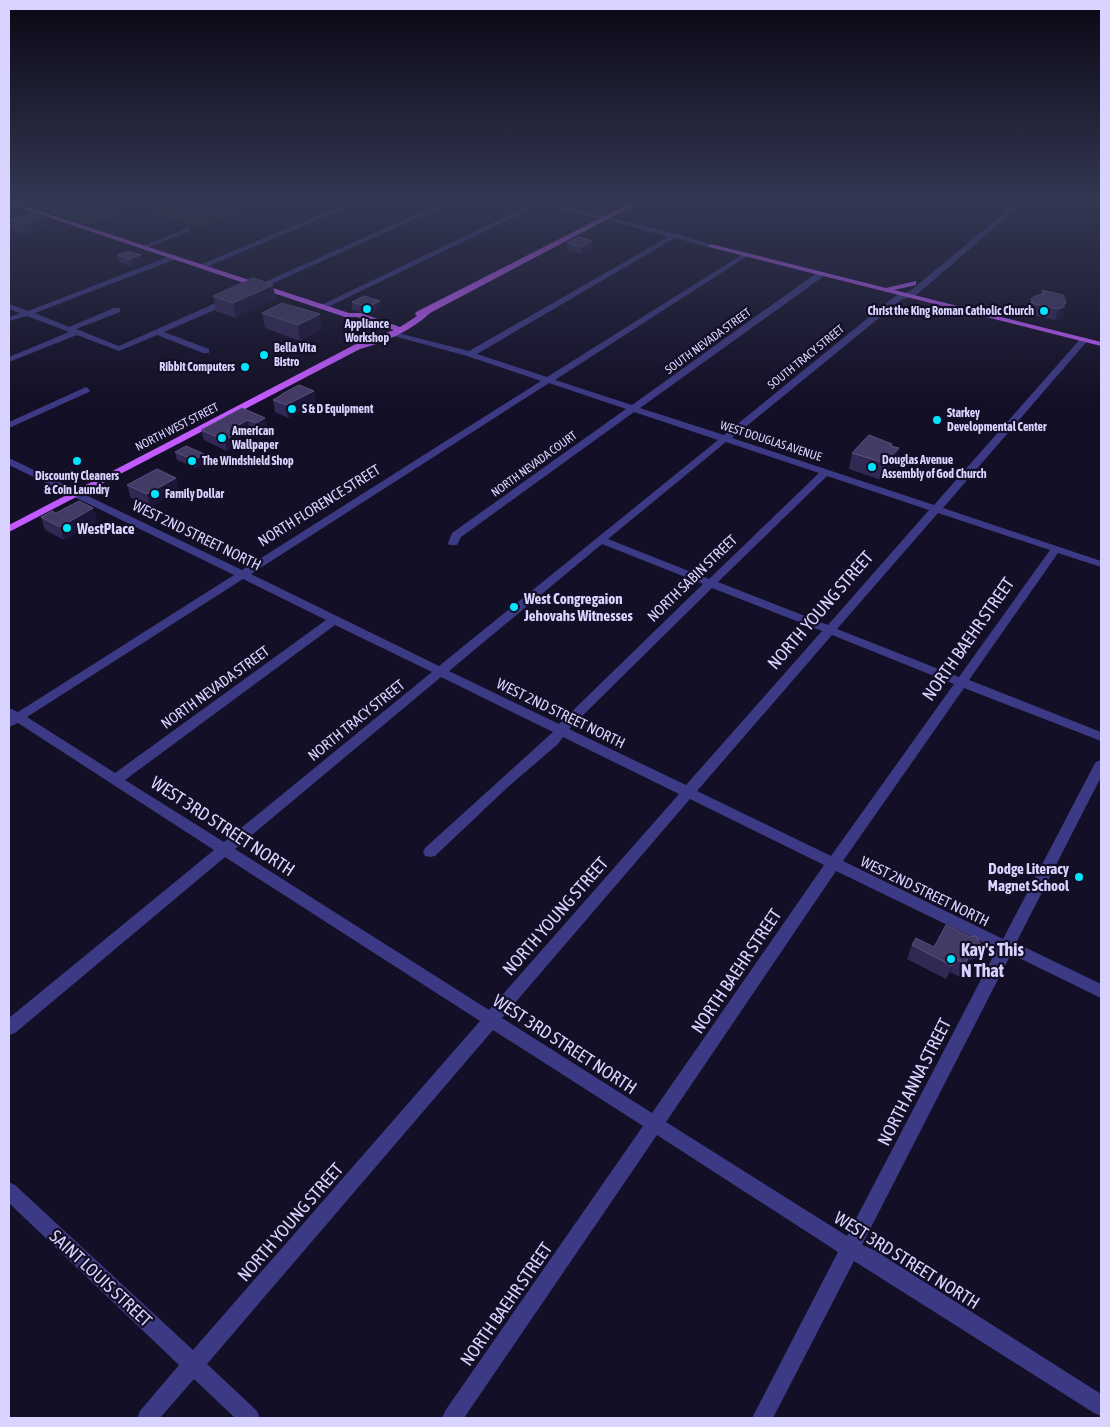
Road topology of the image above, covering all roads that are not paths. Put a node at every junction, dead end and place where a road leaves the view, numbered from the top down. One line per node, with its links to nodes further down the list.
1 (144, 268): 19 (street)
2 (206, 268): 13 (main road, WEST DOUGLAS AVENUE)
3 (302, 268): 13 (street)
4 (401, 268): 17 (street)
5 (511, 268): 21 (main road, NORTH WEST STREET)
6 (620, 268): 27 (street)
7 (725, 268): 29 (street, NORTH FLORENCE STREET)
8 (795, 268): 11 (main road)
9 (931, 268): 12 (street, SOUTH TRACY STREET)
10 (943, 268): 15 (street, SOUTH TRACY STREET)
11 (821, 274): 14 (main road); 31 (street, SOUTH NEVADA STREET)
12 (913, 283): 14 (main road); 15 (street, SOUTH TRACY STREET)
13 (261, 286): 17 (main road, WEST DOUGLAS AVENUE); 23 (street)
14 (879, 288): 15 (main road)
15 (904, 294): 24 (main road); 33 (street, SOUTH TRACY STREET)
16 (9, 306): 19 (street)
17 (323, 306): 21 (main road, WEST DOUGLAS AVENUE)
18 (117, 310): 22 (street)
19 (26, 314): 20 (street); 22 (street)
20 (9, 319)
21 (392, 330): 27 (street, WEST DOUGLAS AVENUE); 36 (main road, NORTH WEST STREET)
22 (72, 331): 23 (street); 28 (street)
23 (156, 332): 26 (street)
24 (1085, 339): 25 (main road); 37 (street, NORTH YOUNG STREET)
25 (1101, 344)
26 (206, 351)
27 (470, 354): 29 (street, WEST DOUGLAS AVENUE)
28 (9, 360)
29 (546, 380): 31 (street, WEST DOUGLAS AVENUE); 43 (street, NORTH FLORENCE STREET)
30 (86, 390): 32 (street)
31 (633, 409): 33 (street, WEST DOUGLAS AVENUE); 40 (street, NORTH NEVADA COURT)
32 (9, 425)
33 (725, 439): 35 (street, WEST DOUGLAS AVENUE); 39 (street, NORTH TRACY STREET)
34 (9, 461): 36 (street, WEST 2ND STREET NORTH)
35 (826, 472): 37 (street, WEST DOUGLAS AVENUE); 44 (street, NORTH SABIN STREET)
36 (76, 494): 38 (main road, NORTH WEST STREET); 43 (street, WEST 2ND STREET NORTH)
37 (935, 509): 41 (street, WEST DOUGLAS AVENUE); 46 (street, NORTH YOUNG STREET)
38 (9, 529)
39 (601, 540): 44 (street); 47 (street, NORTH TRACY STREET)
40 (452, 543)
41 (1056, 549): 42 (street, WEST DOUGLAS AVENUE); 48 (street, NORTH BAEHR STREET)
42 (1101, 564)
43 (240, 574): 45 (street, WEST 2ND STREET NORTH); 49 (street, NORTH FLORENCE STREET)
44 (709, 583): 46 (street); 50 (street, NORTH SABIN STREET)
45 (334, 620): 47 (street, WEST 2ND STREET NORTH); 53 (street, NORTH NEVADA STREET)
46 (829, 630): 48 (street); 54 (street, NORTH YOUNG STREET)
47 (440, 672): 50 (street, WEST 2ND STREET NORTH); 55 (street, NORTH TRACY STREET)
48 (962, 682): 51 (street); 57 (street, NORTH BAEHR STREET)
49 (12, 717): 53 (street, WEST 3RD STREET NORTH)
50 (560, 731): 54 (street, WEST 2ND STREET NORTH); 56 (street, NORTH SABIN STREET)
51 (1101, 737)
52 (1101, 765): 58 (street, NORTH ANNA STREET)
53 (115, 780): 55 (street, WEST 3RD STREET NORTH)
54 (687, 793): 57 (street, WEST 2ND STREET NORTH); 60 (street, NORTH YOUNG STREET)
55 (222, 850): 60 (street, WEST 3RD STREET NORTH); 61 (street, NORTH TRACY STREET)
56 (430, 852)
57 (833, 864): 58 (street, WEST 2ND STREET NORTH); 62 (street, NORTH BAEHR STREET)
58 (1007, 947): 59 (street, WEST 2ND STREET NORTH); 64 (street, NORTH ANNA STREET)
59 (1101, 990)
60 (490, 1020): 62 (street, WEST 3RD STREET NORTH); 65 (street, NORTH YOUNG STREET)
61 (9, 1028)
62 (654, 1125): 64 (street, WEST 3RD STREET NORTH); 69 (street, NORTH BAEHR STREET)
63 (9, 1191): 65 (street, SAINT LOUIS STREET)
64 (850, 1249): 66 (street, WEST 3RD STREET NORTH); 70 (street, NORTH ANNA STREET)
65 (193, 1365): 67 (street, NORTH YOUNG STREET); 68 (street, SAINT LOUIS STREET)
66 (1101, 1406)
67 (147, 1418)
68 (250, 1418)
69 (452, 1418)
70 (762, 1418)

